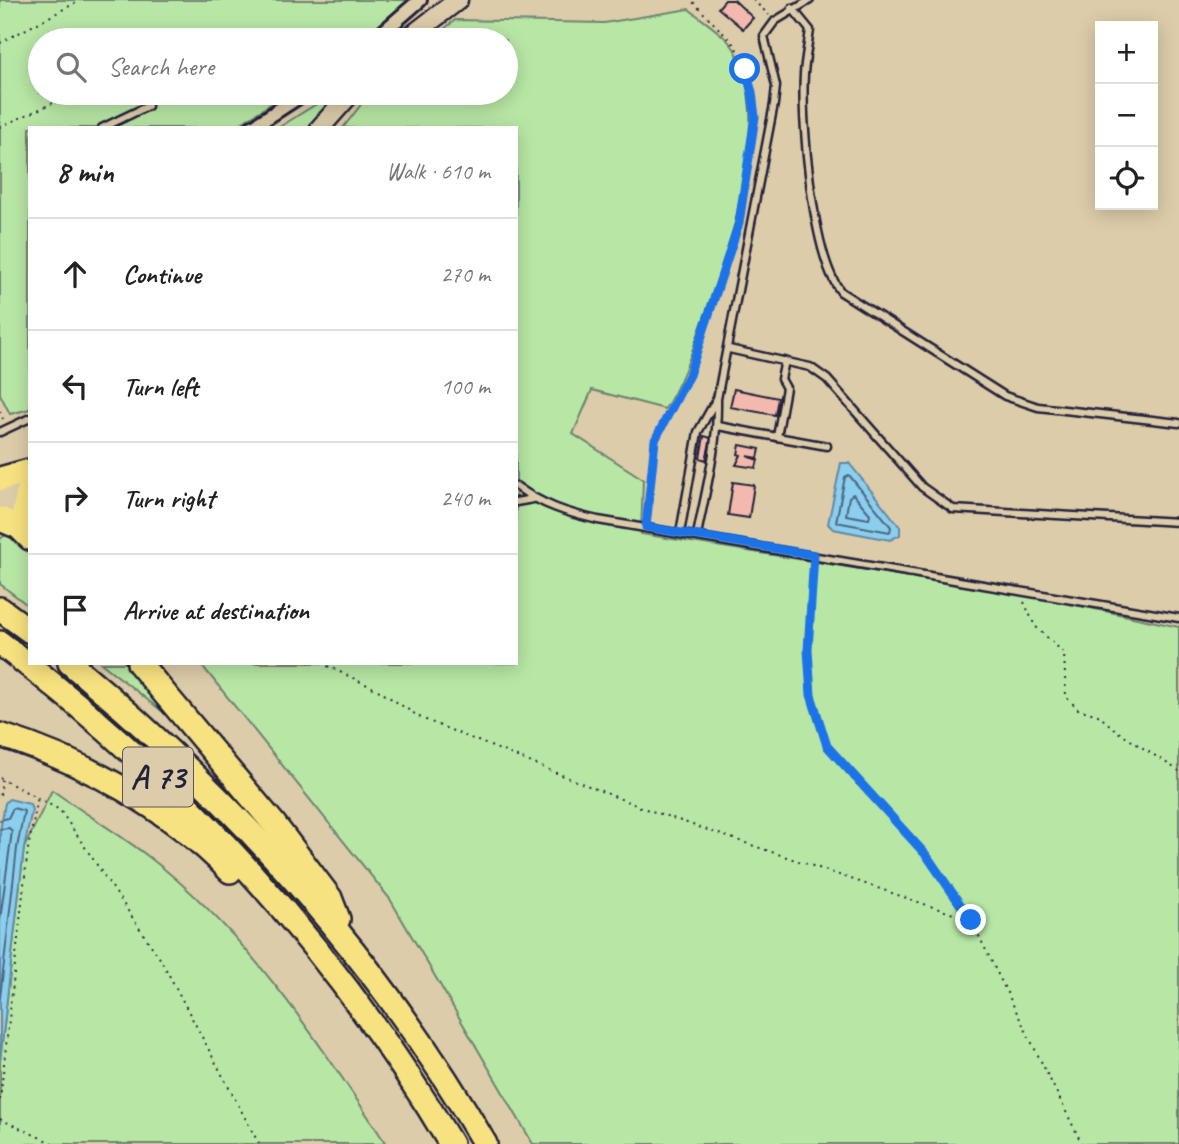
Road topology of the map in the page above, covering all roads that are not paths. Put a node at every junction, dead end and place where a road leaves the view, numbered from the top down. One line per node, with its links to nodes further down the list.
1 (420, 0): 7 (street)
2 (426, 0): 6 (street)
3 (458, 0): 6 (main road)
4 (810, 0): 5 (lane)
5 (792, 8): 15 (lane); 19 (lane)
6 (439, 14): 8 (main road)
7 (388, 28)
8 (422, 28)
9 (286, 105): 13 (street)
10 (340, 105): 14 (main road)
11 (148, 106): 12 (lane)
12 (106, 126)
13 (254, 126)
14 (322, 126)
15 (729, 349): 16 (lane); 17 (lane)
16 (785, 360): 22 (lane); 36 (lane)
17 (717, 399): 20 (lane); 37 (lane)
18 (28, 419): 21 (lane)
19 (1179, 423)
20 (718, 426): 22 (lane); 38 (lane)
21 (0, 432)
22 (777, 437): 23 (lane)
23 (827, 446)
24 (0, 479): 25 (highway)
25 (28, 481)
26 (28, 481): 30 (main road)
27 (28, 482): 33 (main road)
28 (28, 487): 35 (highway)
29 (518, 488): 31 (lane)
30 (0, 495)
31 (533, 499): 32 (lane); 37 (lane)
32 (518, 502)
33 (0, 509)
34 (0, 519): 39 (highway)
35 (28, 521)
36 (1179, 522)
37 (680, 533): 38 (lane)
38 (697, 535): 41 (lane)
39 (28, 536)
40 (0, 609): 42 (highway)
41 (1179, 618)
42 (28, 630)
43 (0, 643): 47 (highway, A 73)
44 (72, 665): 48 (highway, A 73)
45 (141, 665): 48 (highway)
46 (0, 736): 47 (highway, A 73)
47 (298, 928): 49 (highway, A 73)
48 (350, 948): 50 (highway, A 73)
49 (451, 1144)
50 (485, 1144)

